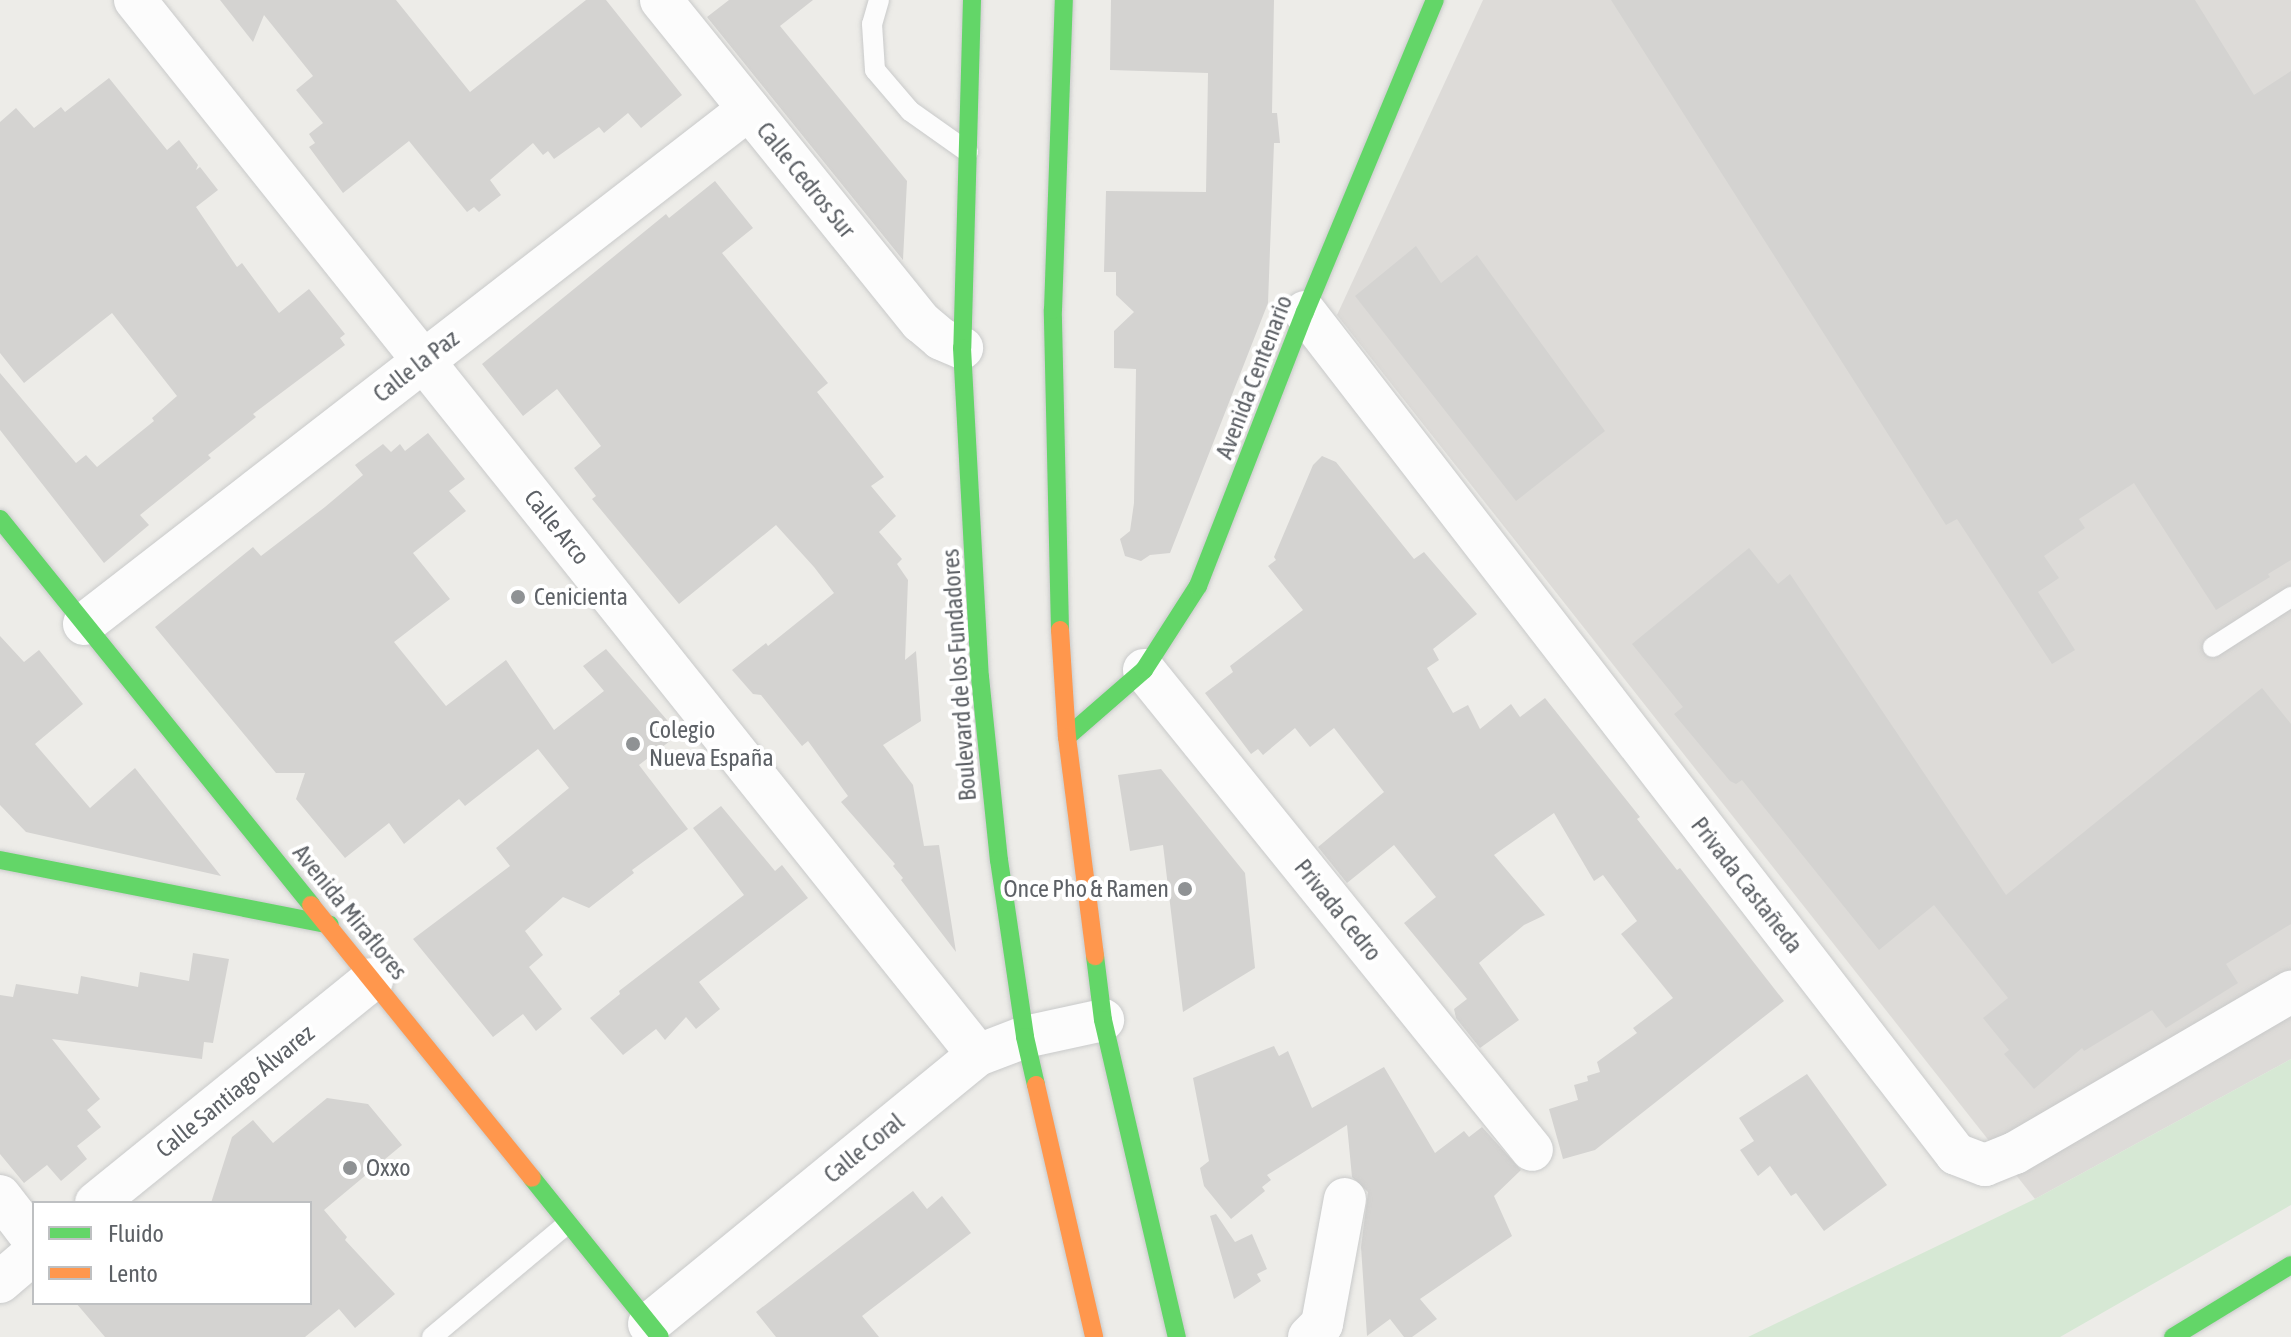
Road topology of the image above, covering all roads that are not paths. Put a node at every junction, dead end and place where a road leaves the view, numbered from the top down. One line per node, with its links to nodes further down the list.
1 (135, 0): 11 (street, Calle Arco)
2 (661, 0): 7 (street, Calle Cedros Sur)
3 (879, 0): 8 (lane)
4 (972, 0): 8 (main road, Boulevard de los Fundadores)
5 (1064, 0): 17 (main road)
6 (1435, 0): 9 (main road, Avenida Centenario)
7 (749, 109): 10 (street, Calle Cedros Sur); 11 (street, Calle la Paz)
8 (968, 152): 10 (main road, Boulevard de los Fundadores)
9 (1305, 312): 16 (main road, Avenida Centenario); 21 (street, Privada Castañeda)
10 (962, 348): 23 (main road, Boulevard de los Fundadores)
11 (423, 359): 14 (street, Calle la Paz); 24 (street, Calle Arco)
12 (0, 519): 14 (main road, Avenida Miraflores)
13 (2291, 597): 15 (lane)
14 (84, 624): 19 (main road, Avenida Miraflores)
15 (2213, 647)
16 (1144, 670): 17 (main road, Avenida Centenario); 25 (street, Privada Cedro)
17 (1067, 737): 22 (main road)
18 (0, 860): 19 (main road)
19 (330, 925): 20 (main road, Avenida Miraflores)
20 (373, 979): 28 (street, Calle Santiago Álvarez); 29 (main road, Avenida Miraflores)
21 (2291, 992)
22 (1103, 1020): 23 (street, Calle Coral); 37 (main road)
23 (1025, 1037): 24 (street, Calle Coral); 36 (main road, Boulevard de los Fundadores)
24 (978, 1055): 34 (street, Calle Coral)
25 (1532, 1150)
26 (0, 1196): 30 (street)
27 (1345, 1199): 38 (street)
28 (98, 1201)
29 (567, 1224): 34 (main road, Avenida Miraflores); 35 (lane)
30 (32, 1237)
31 (32, 1255): 33 (street)
32 (2291, 1265): 39 (main road)
33 (0, 1282)
34 (655, 1330)
35 (432, 1337)
36 (1094, 1337)
37 (1177, 1337)
38 (1309, 1337)
39 (2173, 1337)

